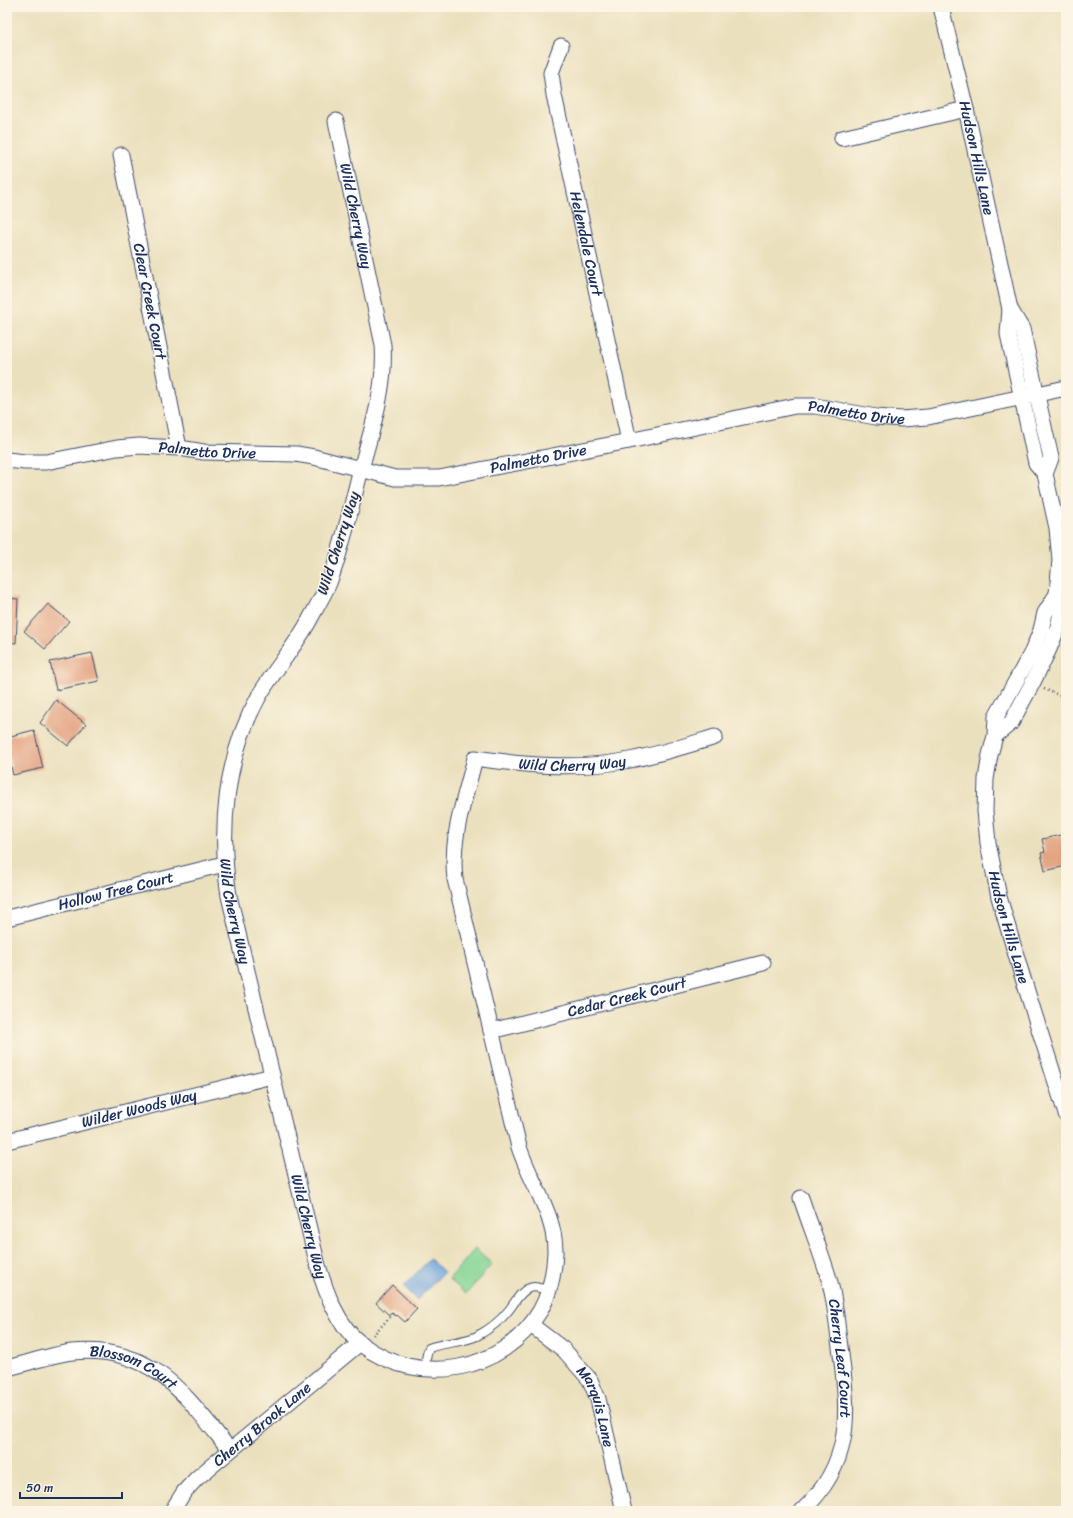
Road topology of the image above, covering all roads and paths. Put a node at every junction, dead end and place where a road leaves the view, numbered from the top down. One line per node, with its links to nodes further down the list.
1 (941, 7): 3 (street, Hudson Hills Lane)
2 (561, 46): 9 (street, Helendale Court)
3 (966, 109): 5 (street); 8 (street, Hudson Hills Lane)
4 (336, 121): 12 (street, Wild Cherry Way)
5 (842, 138)
6 (121, 155): 10 (street, Clear Creek Court)
7 (1066, 388): 8 (street, Palmetto Drive)
8 (1030, 396): 9 (street, Palmetto Drive); 21 (street, Hudson Hills Lane)
9 (630, 441): 12 (street, Palmetto Drive)
10 (179, 448): 11 (street, Palmetto Drive); 12 (street, Palmetto Drive)
11 (7, 460)
12 (361, 469): 16 (street, Wild Cherry Way)
13 (1042, 688): 14 (path)
14 (1066, 698)
15 (715, 737): 19 (street, Wild Cherry Way)
16 (224, 864): 17 (street, Hollow Tree Court); 20 (street, Wild Cherry Way)
17 (7, 918)
18 (763, 963): 19 (street, Cedar Creek Court)
19 (491, 1031): 24 (street, Wild Cherry Way)
20 (272, 1076): 22 (street, Wilder Woods Way); 27 (street, Wild Cherry Way)
21 (1066, 1114)
22 (7, 1140)
23 (801, 1198): 33 (street, Cherry Leaf Court)
24 (549, 1291): 26 (street, Wild Cherry Way); 29 (lane)
25 (393, 1314): 27 (path)
26 (531, 1325): 29 (street, Wild Cherry Way); 32 (street, Marquis Lane)
27 (365, 1341): 29 (street, Wild Cherry Way); 30 (street, Cherry Brook Lane)
28 (7, 1368): 30 (street, Blossom Court)
29 (424, 1370)
30 (230, 1450): 31 (street, Cherry Brook Lane)
31 (172, 1511)
32 (624, 1511)
33 (802, 1511)

